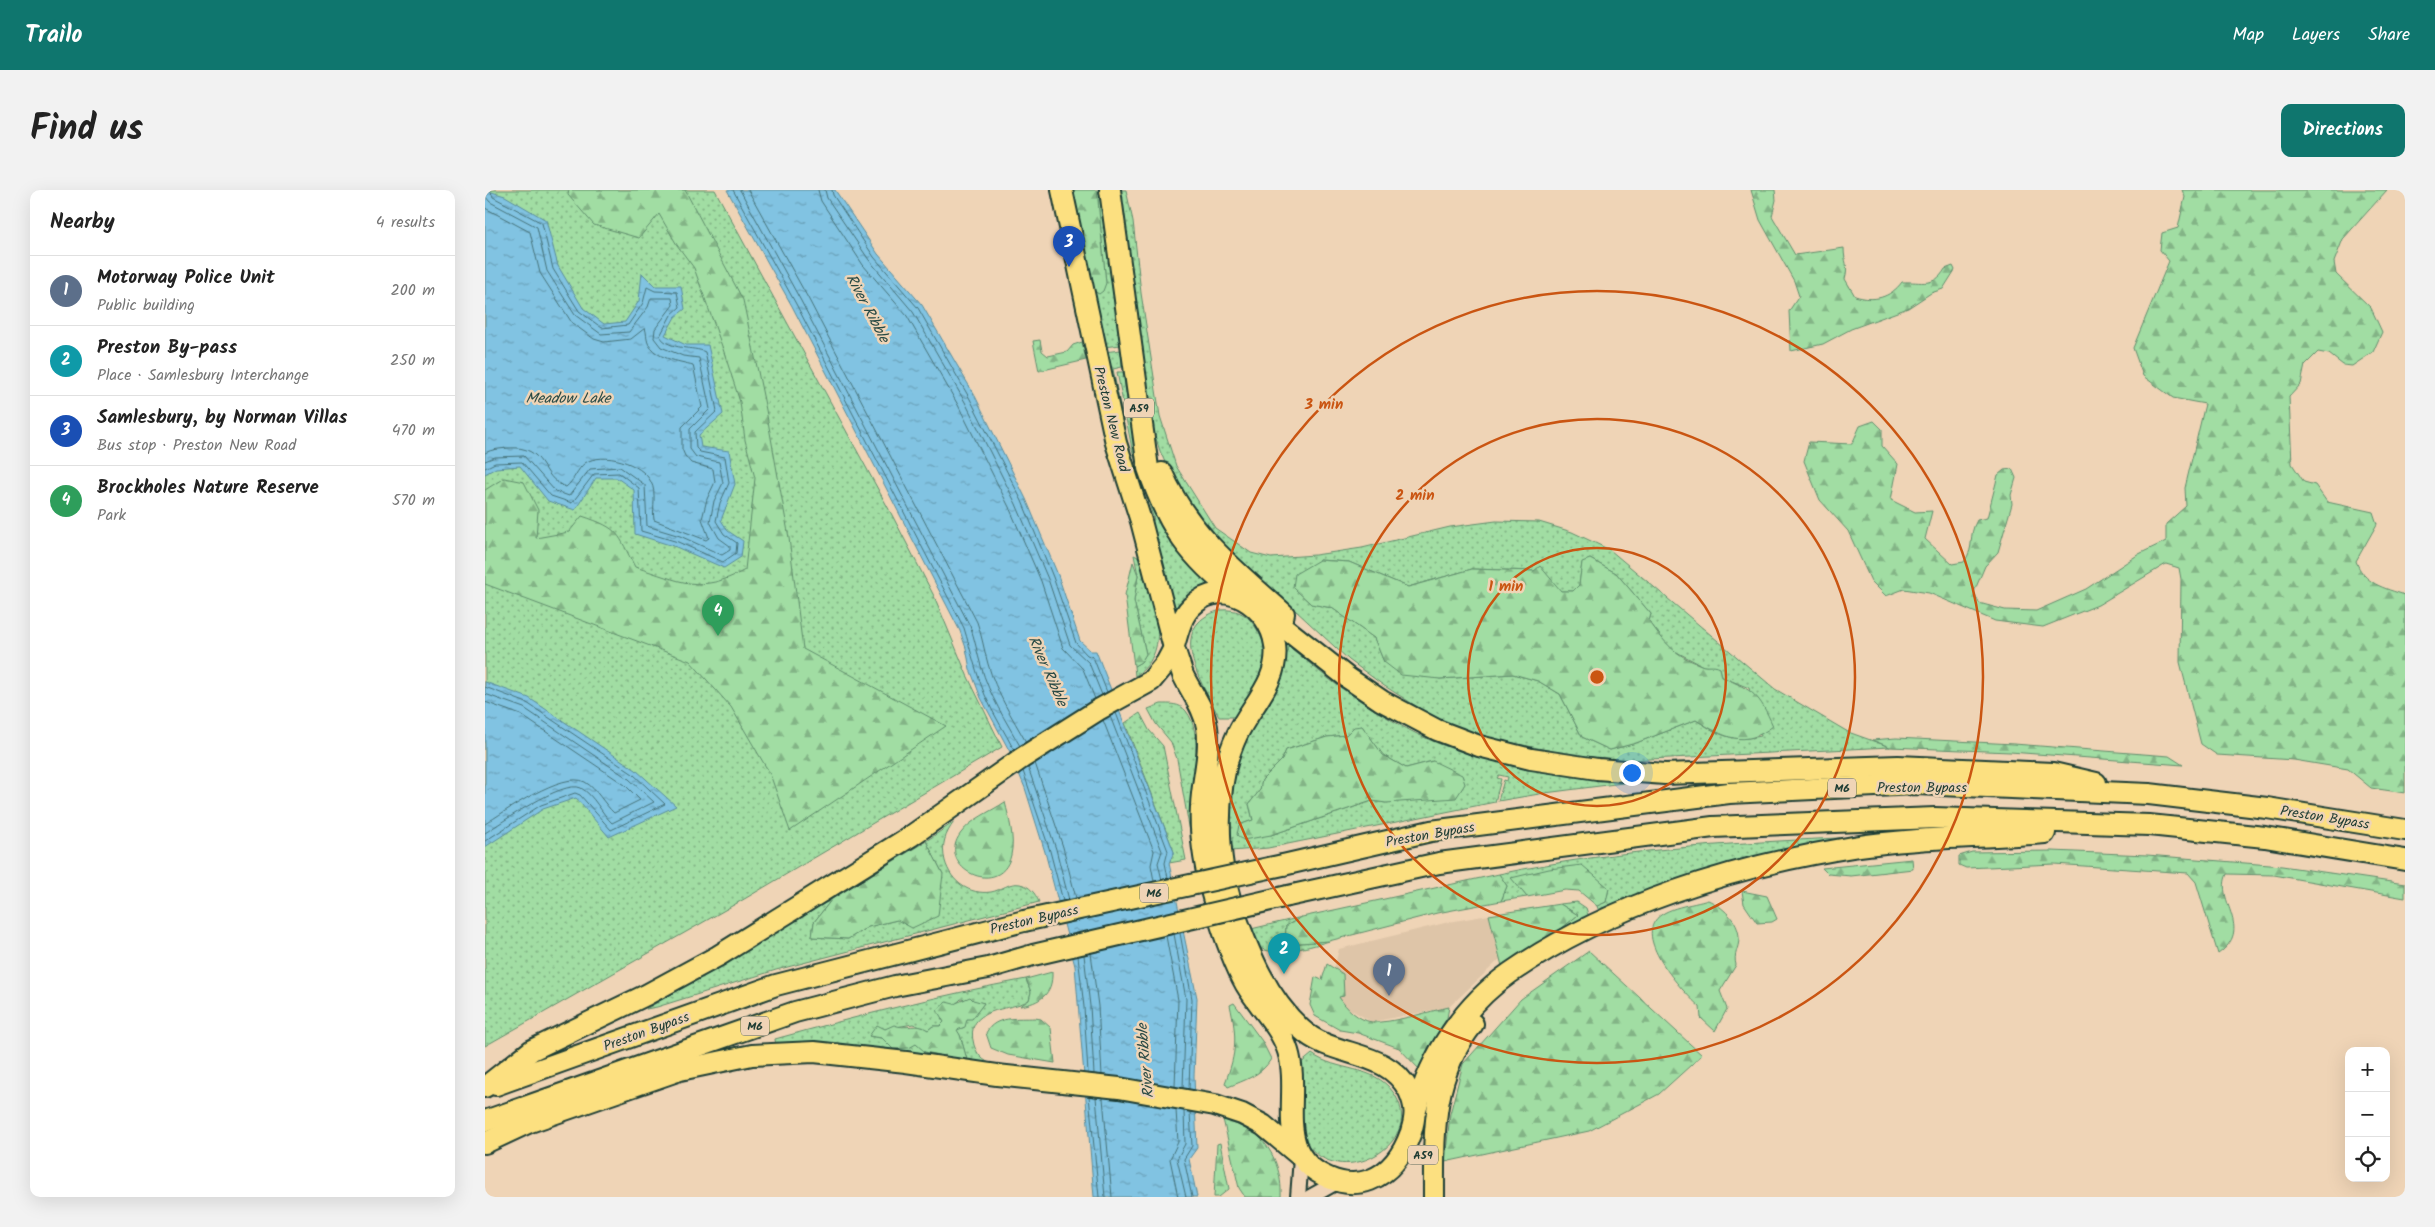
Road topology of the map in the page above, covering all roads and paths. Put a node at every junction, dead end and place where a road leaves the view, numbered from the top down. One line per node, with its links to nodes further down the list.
1 (1062, 190): 5 (highway, Preston New Road / A59)
2 (1110, 190): 3 (highway, Preston New Road / A59)
3 (1141, 426): 4 (highway, Preston New Road / A59); 6 (highway)
4 (1243, 598): 5 (highway); 6 (highway); 13 (highway)
5 (1174, 647): 12 (highway); 16 (highway, Preston New Road)
6 (1349, 678): 7 (highway)
7 (2149, 794): 9 (highway, Preston Bypass / M6); 12 (highway, Preston Bypass / M6, bridge)
8 (2149, 825): 10 (highway, M6); 11 (highway); 14 (highway, M6, bridge)
9 (2405, 830)
10 (2405, 860)
11 (1547, 951): 13 (highway); 22 (highway)
12 (485, 1088)
13 (1416, 1112): 17 (highway); 21 (highway, A59)
14 (485, 1121)
15 (485, 1143): 16 (highway)
16 (1300, 1157): 17 (highway); 18 (street)
17 (1344, 1183): 19 (street); 20 (highway)
18 (1298, 1197)
19 (1311, 1197)
20 (1371, 1197)
21 (1425, 1197)
22 (1434, 1197)

